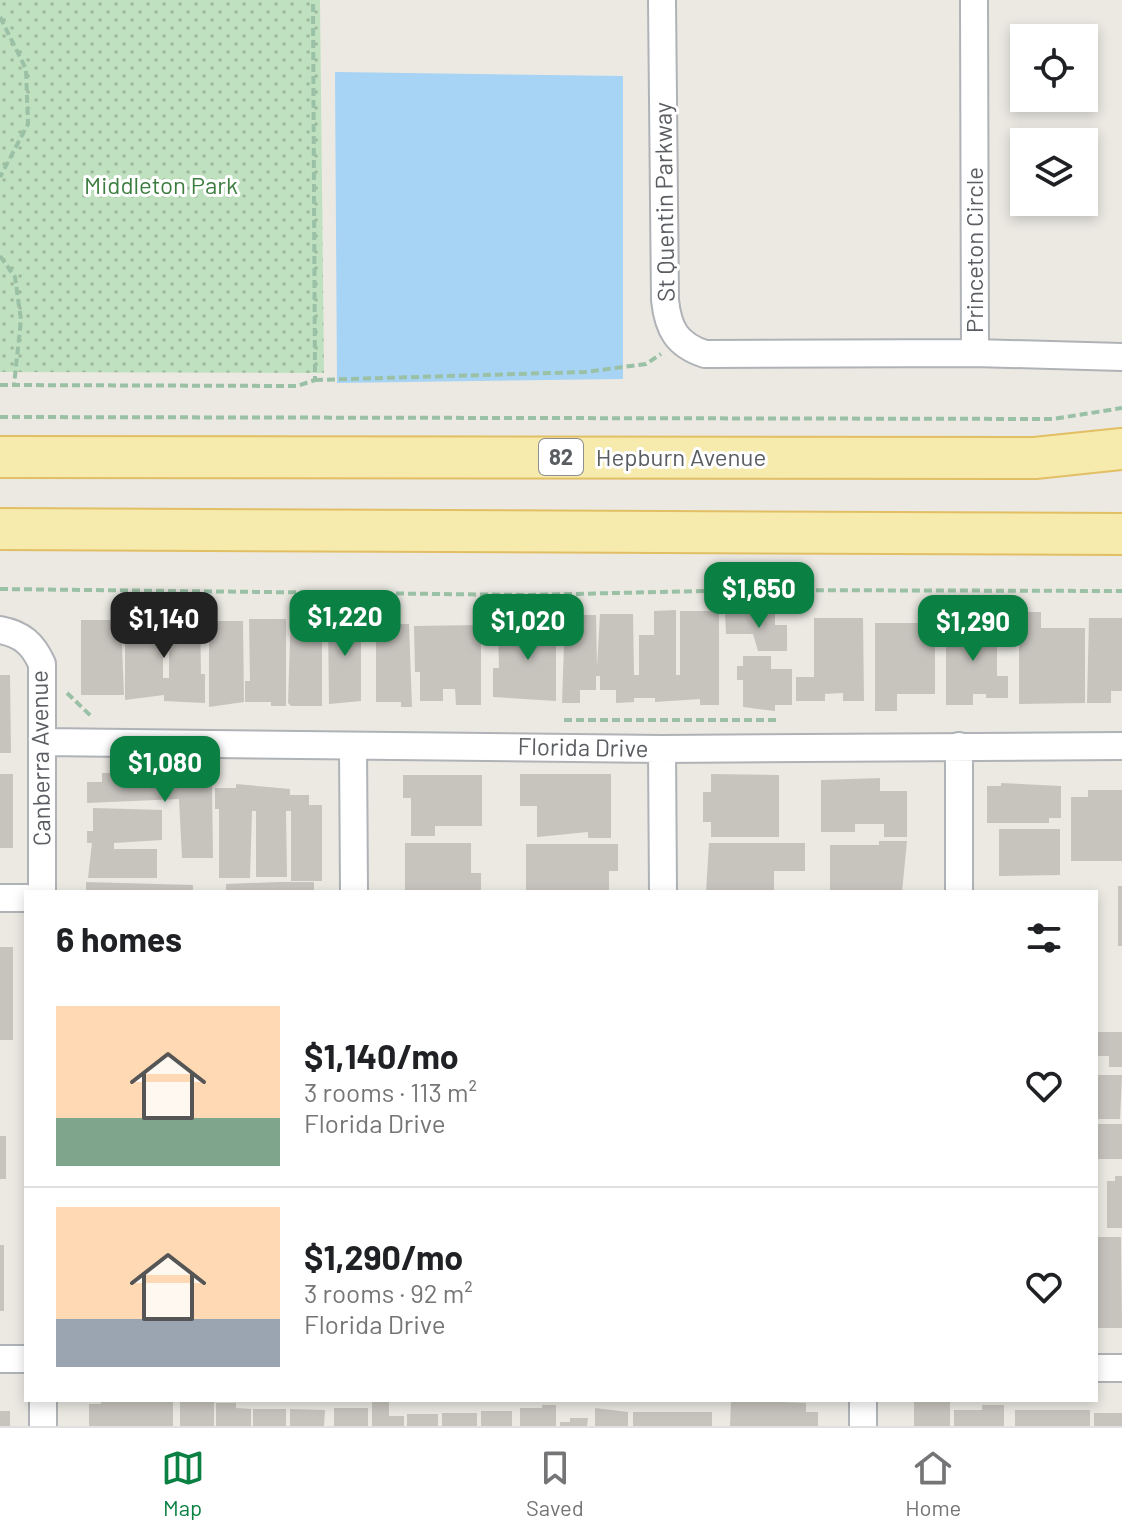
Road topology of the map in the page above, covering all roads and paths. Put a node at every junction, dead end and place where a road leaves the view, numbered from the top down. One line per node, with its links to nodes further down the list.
1 (313, 0): 10 (path)
2 (662, 0): 7 (street, St Quentin Parkway)
3 (974, 0): 8 (street, Princeton Circle)
4 (0, 17): 5 (path)
5 (0, 177)
6 (0, 256): 12 (path)
7 (679, 342): 8 (street); 10 (path)
8 (975, 353): 9 (street, Princeton Circle)
9 (1122, 357)
10 (315, 380): 12 (path)
11 (0, 385): 12 (path)
12 (14, 385)
13 (1122, 408): 14 (path)
14 (0, 417)
15 (1122, 449): 16 (main road, Hepburn Avenue / 82)
16 (0, 457)
17 (0, 529): 18 (main road)
18 (1122, 534)
19 (0, 589): 20 (path)
20 (1122, 591)
21 (8, 632): 22 (street, Canberra Avenue)
22 (42, 678): 23 (path); 26 (street, Canberra Avenue)
23 (95, 719)
24 (553, 720): 25 (path)
25 (790, 720)
26 (44, 742): 27 (street, Florida Drive); 31 (street, Canberra Avenue)
27 (353, 746): 30 (street, Florida Drive); 32 (street)
28 (959, 746): 29 (street, Florida Drive); 30 (street, Florida Drive); 34 (street)
29 (1122, 746)
30 (662, 749): 33 (street)
31 (42, 890)
32 (354, 890)
33 (663, 890)
34 (959, 890)
35 (0, 898): 36 (street)
36 (24, 898)
37 (0, 1359): 38 (street)
38 (24, 1359)
39 (1098, 1368): 40 (street)
40 (1122, 1368)
41 (43, 1402): 43 (street)
42 (863, 1402): 44 (street)
43 (43, 1426)
44 (863, 1426)

